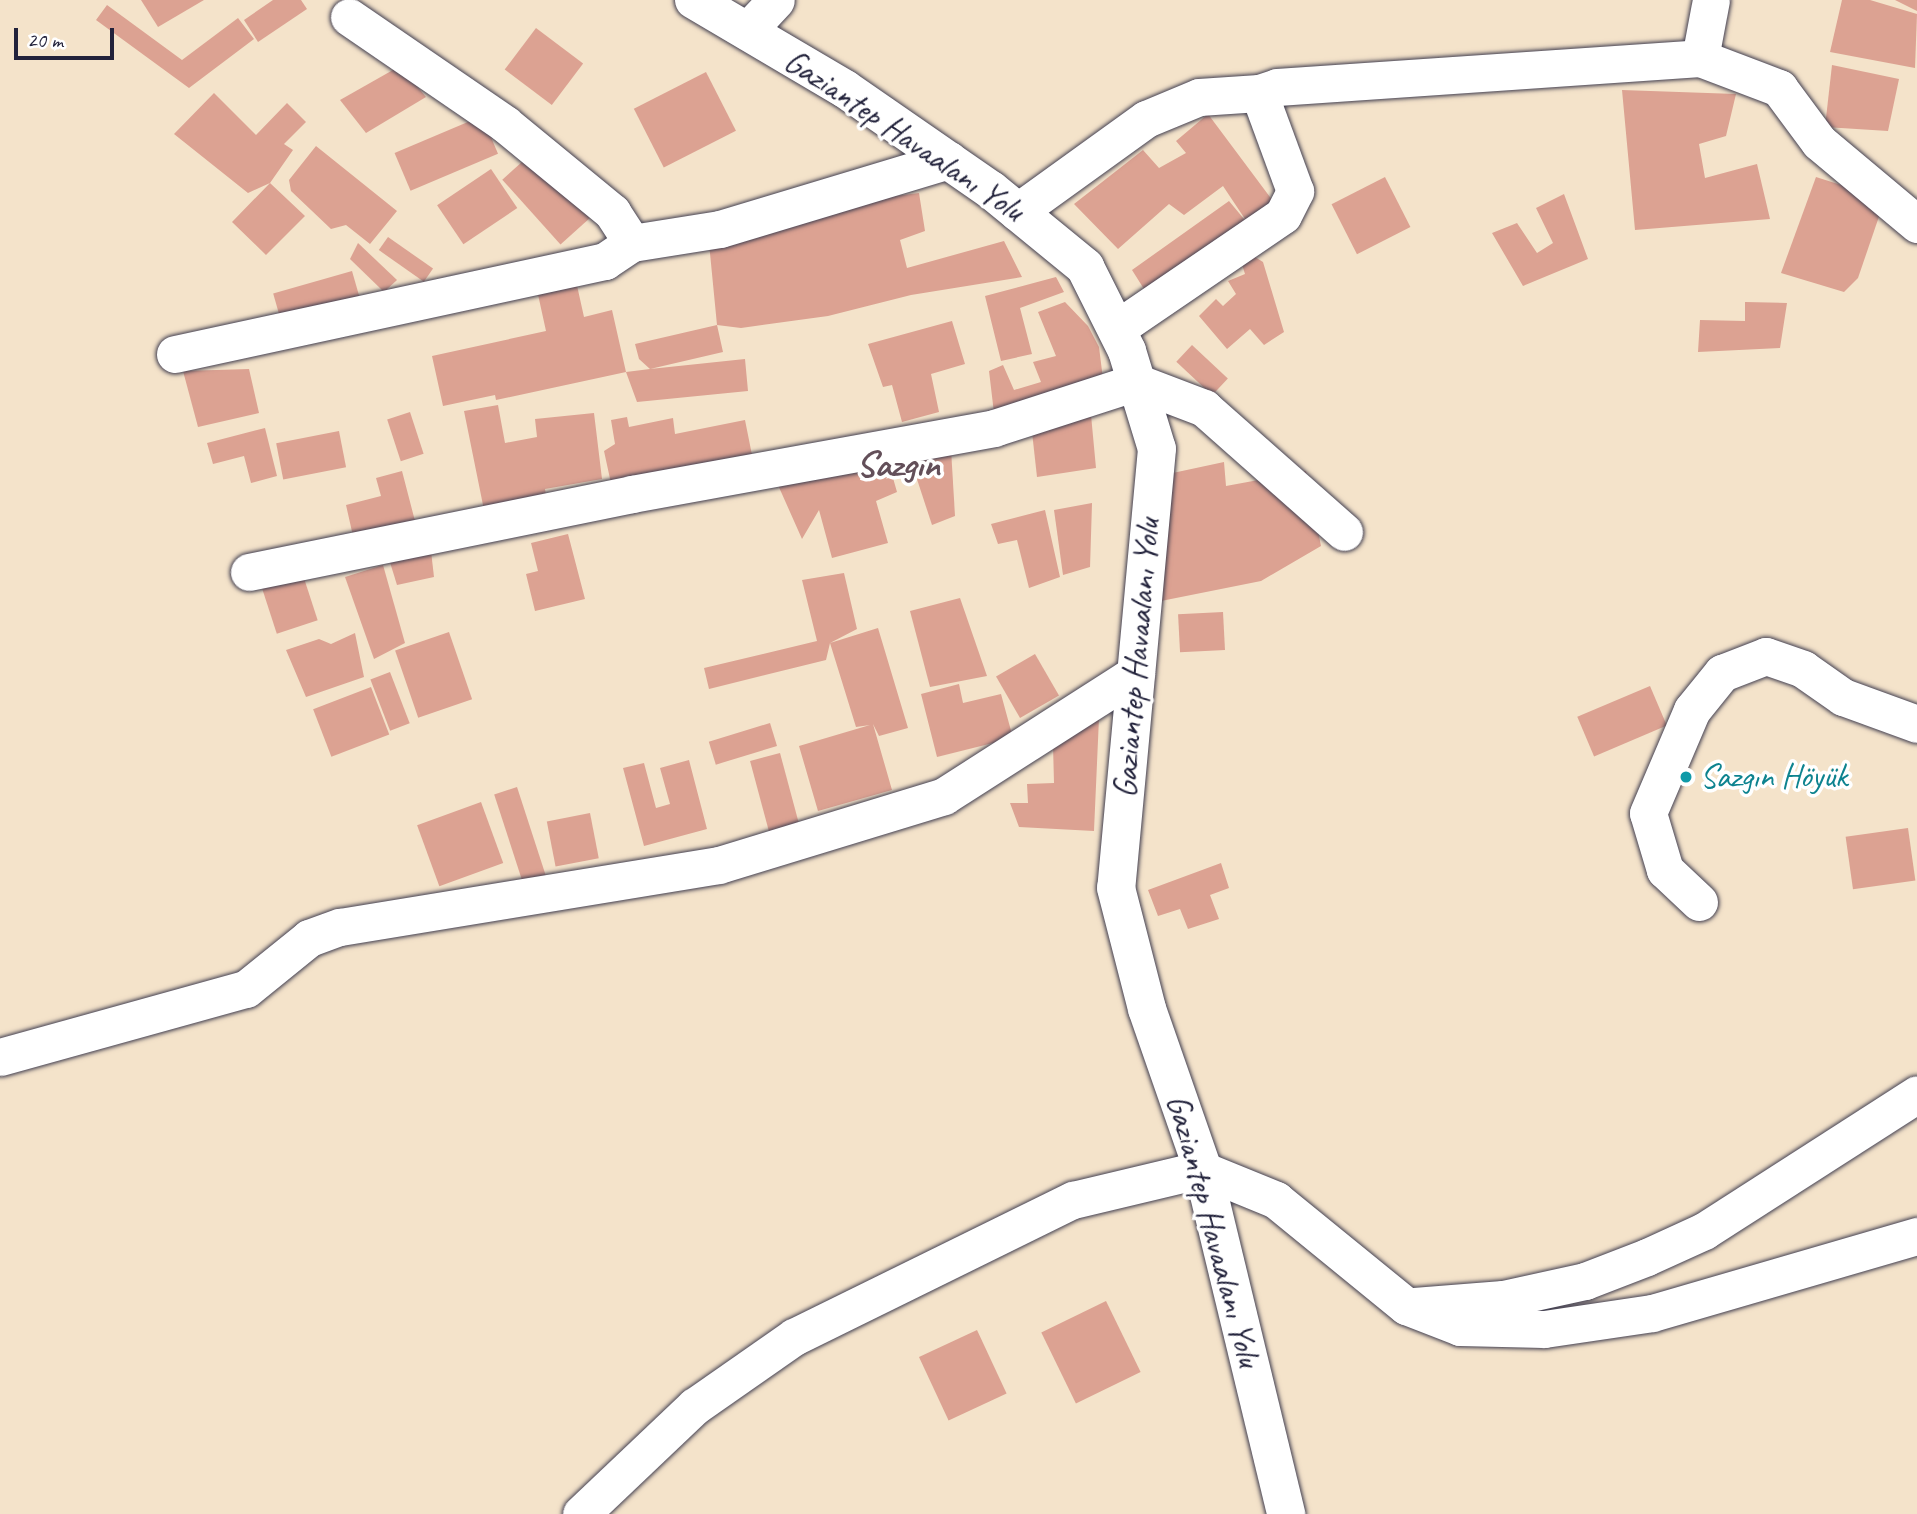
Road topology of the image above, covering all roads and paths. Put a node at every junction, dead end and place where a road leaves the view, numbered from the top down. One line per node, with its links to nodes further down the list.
1 (694, 0): 5 (main road, Gaziantep Havaalanı Yolu)
2 (776, 0): 5 (street)
3 (1711, 0): 6 (street)
4 (349, 17): 11 (street)
5 (747, 31): 8 (main road, Gaziantep Havaalanı Yolu)
6 (1700, 58): 7 (street); 10 (street)
7 (1259, 93): 9 (street); 12 (street)
8 (949, 160): 9 (main road, Gaziantep Havaalanı Yolu); 11 (street)
9 (1017, 212): 12 (main road, Gaziantep Havaalanı Yolu)
10 (1917, 224)
11 (632, 243): 13 (street)
12 (1116, 329): 14 (main road, Gaziantep Havaalanı Yolu)
13 (175, 354)
14 (1136, 382): 15 (street); 16 (street); 17 (main road, Gaziantep Havaalanı Yolu)
15 (1344, 533)
16 (249, 572)
17 (1136, 673): 20 (street); 22 (main road, Gaziantep Havaalanı Yolu)
18 (1917, 724): 19 (street)
19 (1699, 902)
20 (0, 1057)
21 (1917, 1094): 24 (street)
22 (1203, 1170): 24 (street); 25 (street); 26 (main road, Gaziantep Havaalanı Yolu)
23 (1917, 1236): 24 (street)
24 (1406, 1306)
25 (581, 1514)
26 (1286, 1514)

